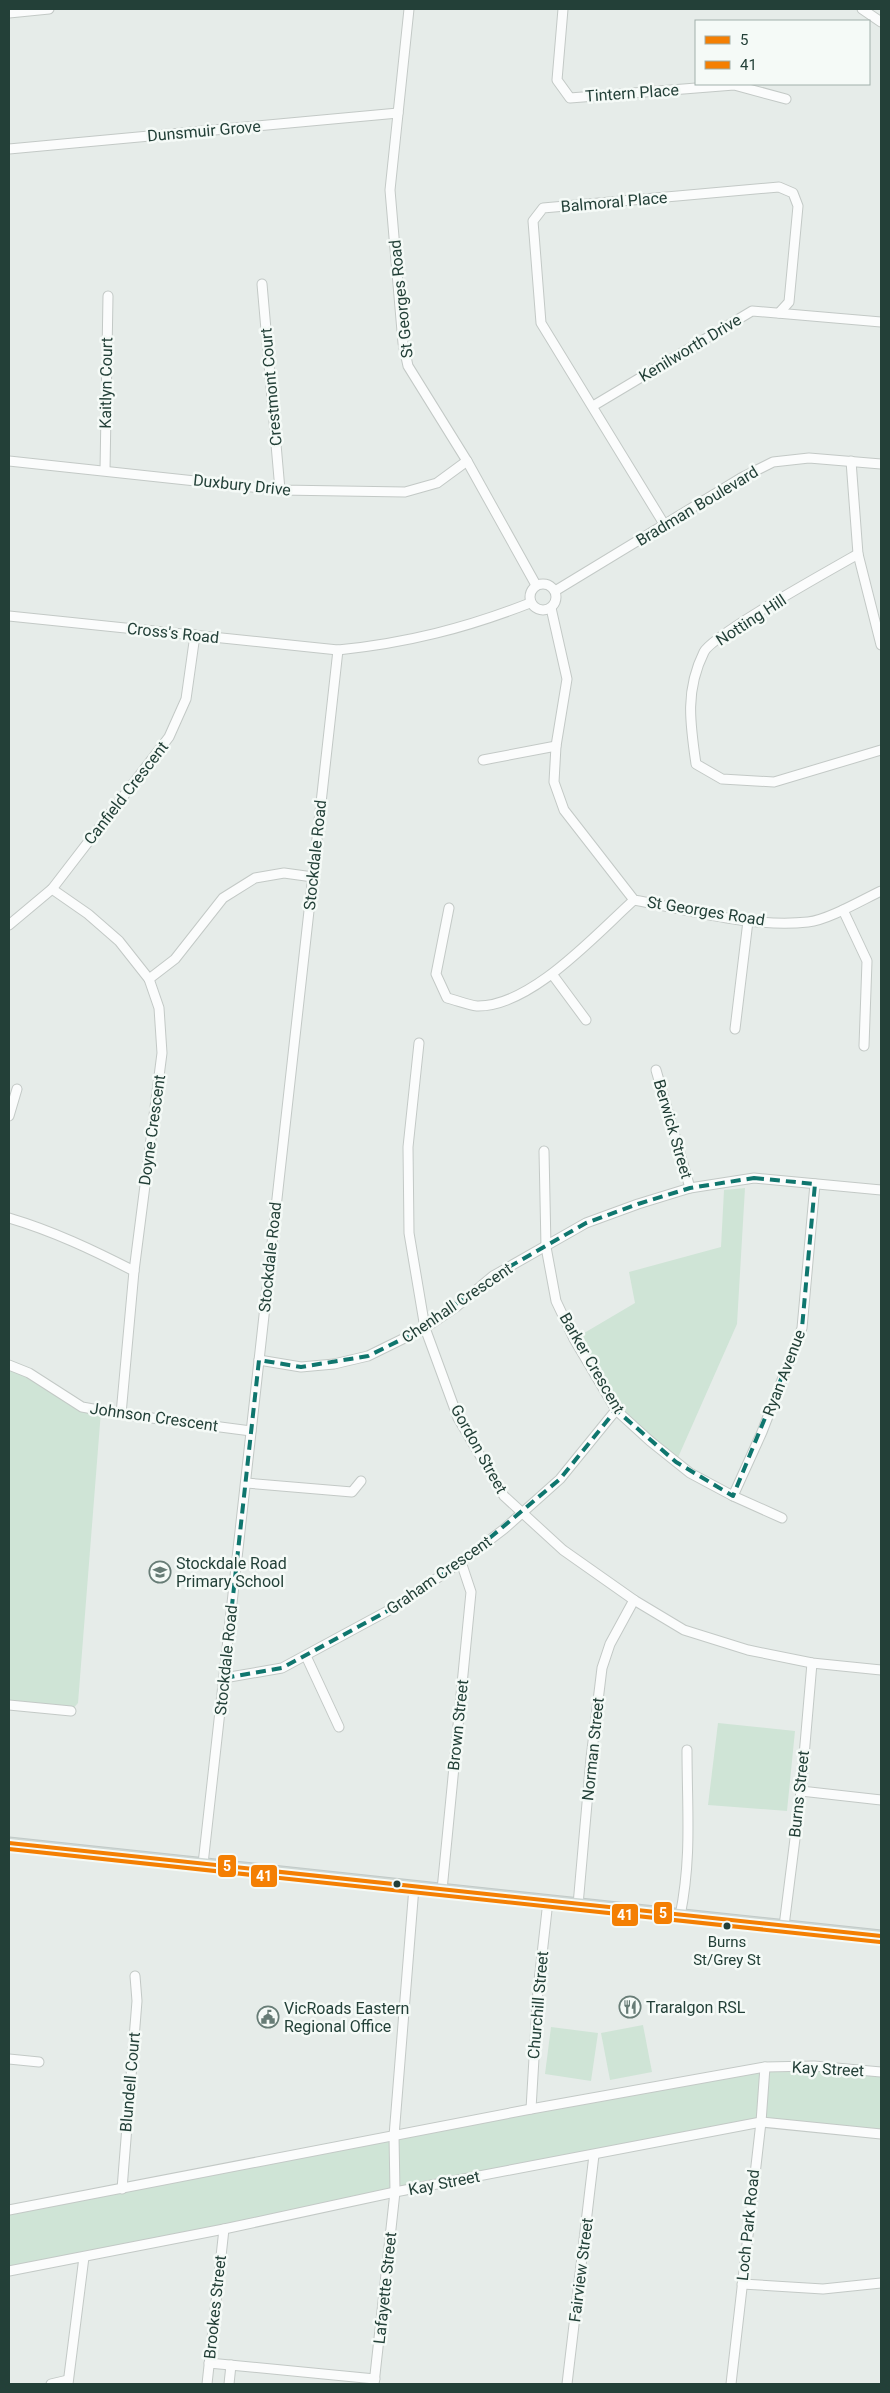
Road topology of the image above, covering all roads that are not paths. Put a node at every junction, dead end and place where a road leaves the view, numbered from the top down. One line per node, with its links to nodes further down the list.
1 (49, 9): 5 (street)
2 (410, 9): 8 (street, St Georges Road)
3 (563, 9): 7 (street, Tintern Place)
4 (862, 9): 6 (street)
5 (9, 13)
6 (881, 22)
7 (786, 99)
8 (398, 113): 9 (street, Dunsmuir Grove); 16 (street, St Georges Road)
9 (9, 149)
10 (262, 284): 20 (street, Crestmont Court)
11 (108, 296): 19 (street, Kaitlyn Court)
12 (779, 313): 13 (street, Kenilworth Drive); 14 (street, Kenilworth Drive); 14 (street, Balmoral Place)
13 (881, 322)
14 (593, 406): 21 (street, Balmoral Place)
15 (9, 461): 19 (street, Duxbury Drive)
16 (467, 461): 20 (street, Duxbury Drive); 23 (street, St Georges Road)
17 (852, 461): 18 (street, Bradman Boulevard); 21 (street, Bradman Boulevard); 22 (street)
18 (881, 464)
19 (105, 470): 20 (street, Duxbury Drive)
20 (280, 490)
21 (664, 524): 24 (street, Bradman Boulevard)
22 (858, 554): 29 (street); 32 (street, Notting Hill)
23 (536, 585): 24 (street); 25 (street)
24 (555, 591): 26 (street)
25 (530, 603): 26 (street); 30 (street)
26 (551, 608): 31 (street, St Georges Road)
27 (9, 616): 28 (street, Cross's Road)
28 (195, 635): 30 (street, Cross's Road); 35 (street, Canfield Crescent)
29 (881, 645)
30 (338, 650): 34 (street, Stockdale Road)
31 (556, 746): 33 (street); 37 (street, St Georges Road)
32 (881, 750)
33 (483, 760)
34 (313, 877): 43 (street); 59 (street, Stockdale Road)
35 (52, 889): 41 (street, Canfield Crescent); 43 (street, Doyne Crescent)
36 (881, 891): 39 (street, St Georges Road)
37 (634, 900): 40 (street, St Georges Road); 42 (street)
38 (449, 908): 42 (street)
39 (843, 910): 40 (street, St Georges Road); 47 (street)
40 (748, 921): 45 (street)
41 (9, 925)
42 (552, 974): 44 (street)
43 (149, 979): 57 (street, Doyne Crescent)
44 (586, 1020)
45 (735, 1029)
46 (419, 1043): 58 (street, Gordon Street)
47 (864, 1046)
48 (656, 1070): 53 (street, Berwick Street)
49 (17, 1089): 50 (street)
50 (9, 1116)
51 (544, 1151): 56 (street, Barker Crescent)
52 (815, 1184): 53 (street, Chenhall Crescent); 54 (street, Chenhall Crescent); 66 (street, Ryan Avenue)
53 (690, 1188): 56 (street, Chenhall Crescent)
54 (881, 1190)
55 (9, 1218): 57 (street)
56 (546, 1247): 58 (street, Chenhall Crescent); 61 (street, Barker Crescent)
57 (134, 1271): 62 (street, Doyne Crescent)
58 (425, 1328): 59 (street, Chenhall Crescent); 67 (street, Gordon Street)
59 (259, 1360): 63 (street, Stockdale Road)
60 (9, 1365): 62 (street, Johnson Crescent)
61 (616, 1410): 66 (street, Barker Crescent); 67 (street, Graham Crescent)
62 (120, 1414): 63 (street, Johnson Crescent)
63 (251, 1431): 65 (street, Stockdale Road)
64 (361, 1482): 65 (street)
65 (246, 1483): 74 (street, Stockdale Road)
66 (733, 1496): 68 (street, Barker Crescent)
67 (522, 1511): 69 (street, Graham Crescent); 70 (street, Gordon Street)
68 (782, 1518)
69 (461, 1562): 71 (street, Graham Crescent); 84 (street, Brown Street)
70 (634, 1600): 72 (street, Gordon Street); 86 (street, Norman Street)
71 (306, 1656): 74 (street, Graham Crescent); 77 (street)
72 (812, 1663): 73 (street, Gordon Street); 79 (street, Burns Street)
73 (881, 1670)
74 (224, 1678): 82 (street, Stockdale Road)
75 (9, 1705): 76 (street)
76 (71, 1711)
77 (339, 1727)
78 (687, 1750): 87 (street)
79 (800, 1791): 80 (street); 88 (street, Burns Street)
80 (881, 1800)
81 (9, 1843): 82 (main road)
82 (203, 1864): 83 (main road)
83 (414, 1887): 84 (main road); 98 (street, Lafayette Street)
84 (442, 1890): 85 (main road)
85 (548, 1901): 86 (main road); 95 (street, Churchill Street)
86 (578, 1905): 87 (main road)
87 (680, 1916): 88 (main road)
88 (784, 1926): 89 (main road)
89 (881, 1936)
90 (135, 1976): 100 (street, Blundell Court)
91 (9, 2059): 92 (street)
92 (39, 2062)
93 (765, 2067): 94 (street, Kay Street); 95 (street, Kay Street); 96 (street, Loch Park Road)
94 (881, 2072)
95 (531, 2109): 98 (street, Kay Street)
96 (761, 2122): 97 (street, Kay Street); 99 (street, Kay Street); 107 (street, Loch Park Road)
97 (881, 2134)
98 (394, 2136): 100 (street, Kay Street); 101 (street, Lafayette Street)
99 (594, 2155): 101 (street, Kay Street); 115 (street, Fairview Street)
100 (122, 2189): 102 (street, Kay Street)
101 (395, 2192): 103 (street, Kay Street); 111 (street, Lafayette Street)
102 (9, 2210)
103 (224, 2229): 104 (street, Kay Street); 108 (street, Brookes Street)
104 (84, 2257): 105 (street, Kay Street); 110 (street)
105 (9, 2271)
106 (881, 2283): 107 (street)
107 (742, 2284): 116 (street, Loch Park Road)
108 (209, 2363): 109 (street); 113 (street, Brookes Street)
109 (231, 2365): 111 (street); 114 (street, Brookes Street)
110 (68, 2382): 112 (street)
111 (375, 2382)
112 (51, 2384)
113 (207, 2384)
114 (229, 2384)
115 (567, 2384)
116 (731, 2384)

